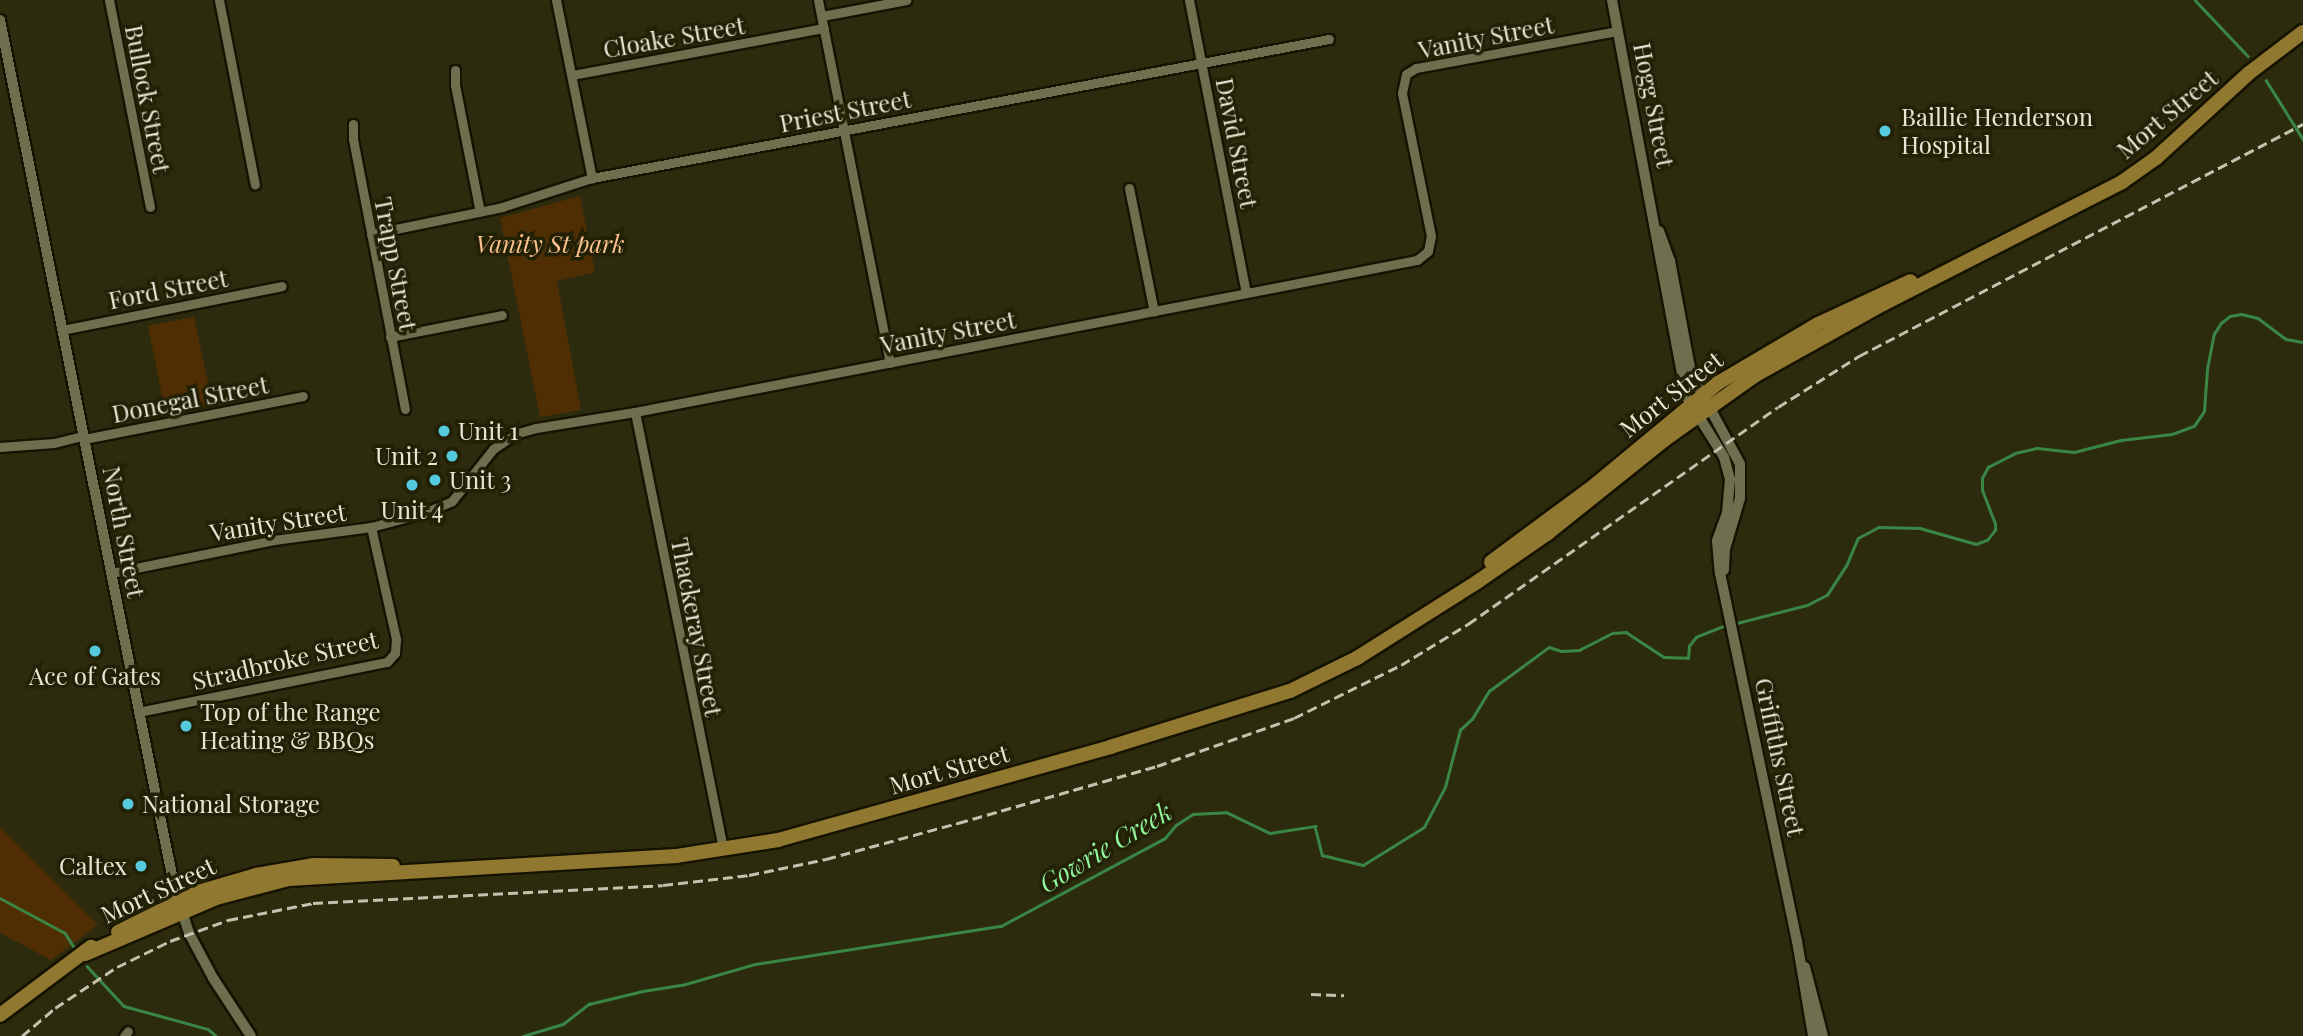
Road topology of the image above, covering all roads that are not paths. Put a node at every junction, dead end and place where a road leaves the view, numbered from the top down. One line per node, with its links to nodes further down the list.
1 (109, 0): 22 (street, Bullock Street)
2 (219, 0): 20 (street)
3 (556, 0): 16 (street)
4 (818, 0): 8 (street)
5 (906, 0): 8 (street)
6 (1189, 0): 14 (street, David Street)
7 (1612, 0): 11 (street, Hogg Street)
8 (822, 16): 10 (street)
9 (0, 20): 30 (street, North Street)
10 (824, 29): 16 (street, Cloake Street); 18 (street)
11 (1618, 31): 24 (street, Hogg Street); 27 (street, Vanity Street)
12 (2303, 32): 34 (main road, Mort Street)
13 (1329, 39): 14 (street, Priest Street)
14 (1202, 62): 18 (street, Priest Street); 27 (street, David Street)
15 (455, 70): 23 (street)
16 (572, 75): 19 (street)
17 (353, 124): 25 (street, Trapp Street)
18 (844, 131): 19 (street, Priest Street); 32 (street)
19 (592, 178): 23 (street, Priest Street)
20 (255, 185)
21 (1129, 188): 28 (street)
22 (150, 207)
23 (480, 212): 25 (street, Priest Street)
24 (1654, 218): 34 (street, Hogg Street); 36 (street, Hogg Street)
25 (371, 234): 31 (street, Trapp Street)
26 (282, 286): 30 (street, Ford Street)
27 (1246, 293): 28 (street, Vanity Street)
28 (1154, 312): 32 (street, Vanity Street)
29 (502, 315): 31 (street)
30 (62, 330): 38 (street, North Street)
31 (390, 337): 35 (street, Trapp Street)
32 (890, 363): 37 (street, Vanity Street)
33 (303, 396): 38 (street, Donegal Street)
34 (1706, 401): 36 (main road, Mort Street); 42 (street, Griffiths Street)
35 (405, 409)
36 (1694, 411): 42 (street, Griffiths Street); 44 (main road, Mort Street)
37 (635, 412): 40 (street, Vanity Street); 44 (street, Thackeray Street)
38 (83, 438): 39 (street, Donegal Street); 41 (street, North Street)
39 (0, 447)
40 (371, 527): 41 (street, Vanity Street); 43 (street, Stradbroke Street)
41 (111, 573): 43 (street, North Street)
42 (1723, 581): 46 (street, Griffiths Street)
43 (138, 712): 45 (street, North Street)
44 (723, 849): 45 (main road, Mort Street)
45 (180, 907): 47 (main road, Mort Street); 48 (street, North Street)
46 (1797, 941): 49 (street, Griffiths Street); 50 (street, Griffiths Street)
47 (0, 1015)
48 (251, 1036)
49 (1813, 1036)
50 (1823, 1036)

